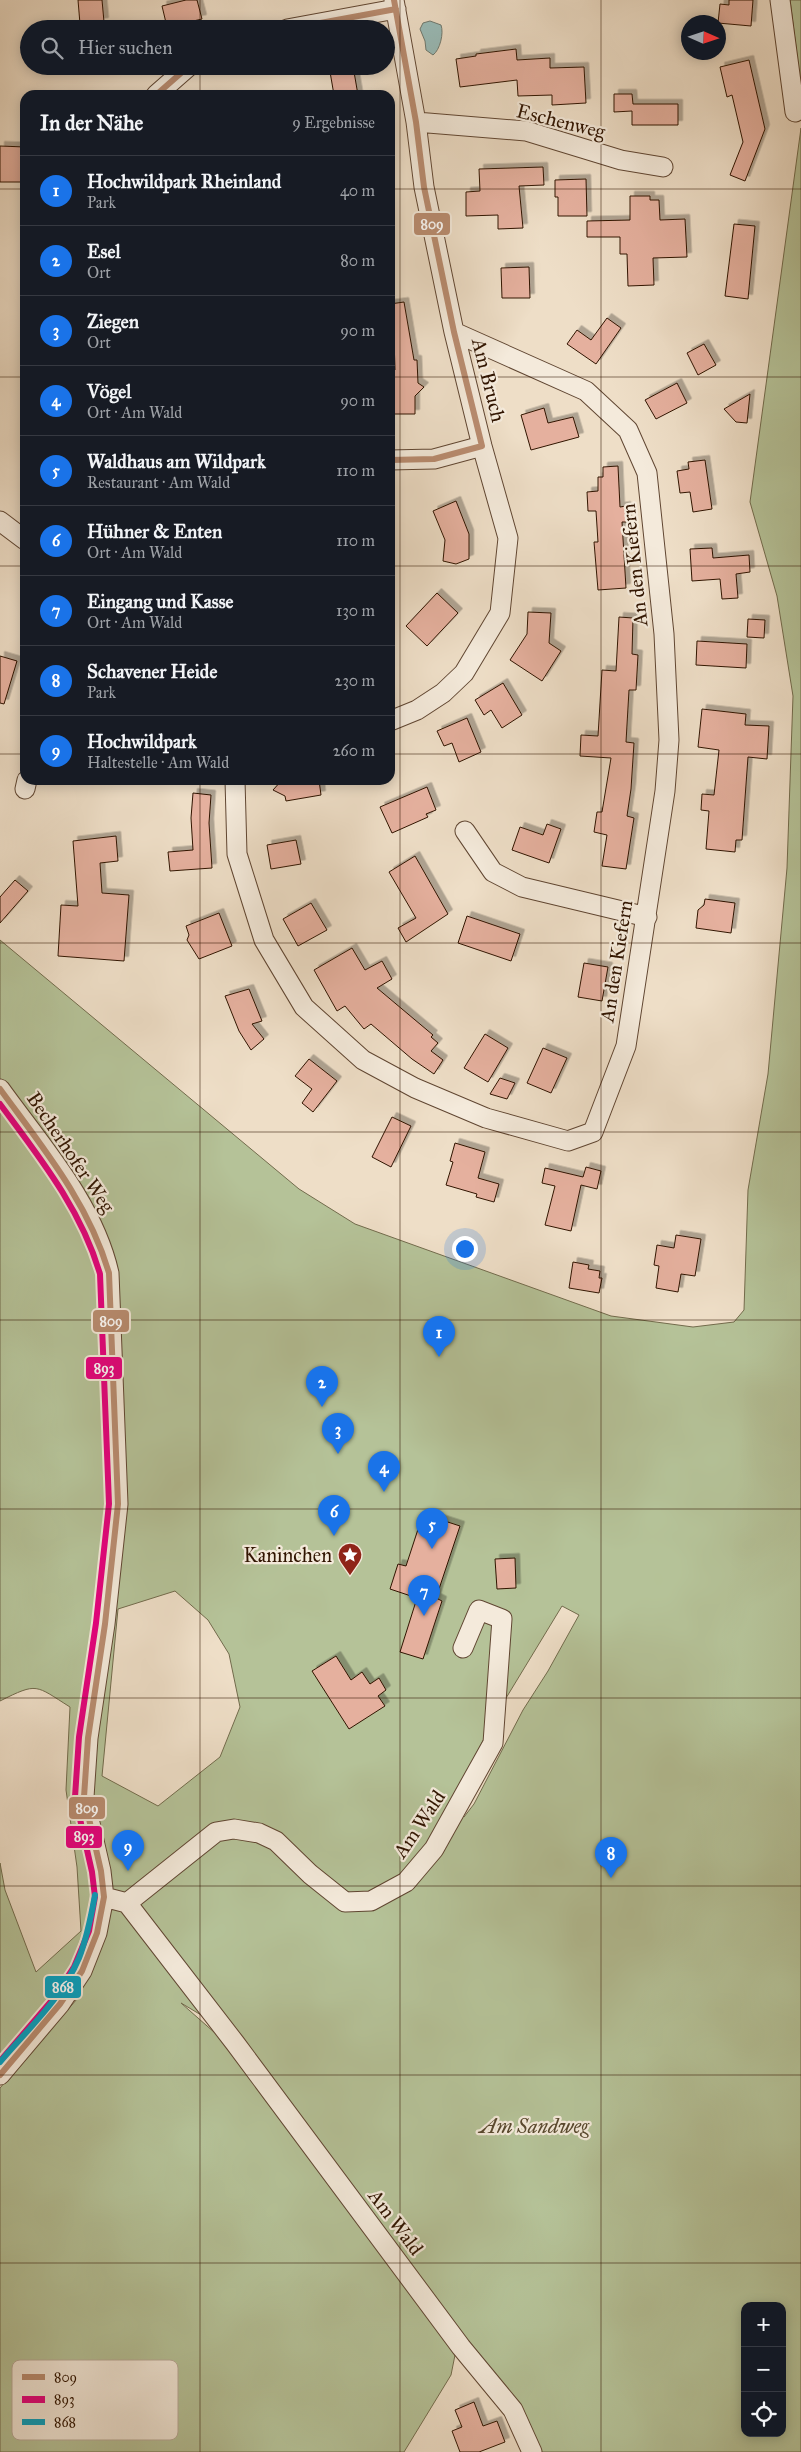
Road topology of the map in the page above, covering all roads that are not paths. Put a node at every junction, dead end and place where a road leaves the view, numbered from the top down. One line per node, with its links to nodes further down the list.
1 (780, 0): 6 (street)
2 (395, 4): 3 (street); 7 (street, Am Bruch)
3 (326, 20)
4 (179, 75): 5 (street)
5 (162, 90)
6 (795, 112)
7 (416, 122): 8 (street, Eschenweg); 9 (street, Am Bruch)
8 (663, 167)
9 (454, 332): 10 (street, Am Bruch); 17 (street, An den Kiefern)
10 (482, 446): 11 (street); 14 (street, Am Bruch)
11 (395, 460)
12 (0, 521): 13 (street)
13 (20, 536)
14 (395, 719)
15 (235, 785): 17 (street, An den Kiefern)
16 (465, 831): 17 (street)
17 (647, 916)
18 (0, 1089): 20 (street, Becherhofer Weg)
19 (463, 1648): 21 (street, Am Wald)
20 (104, 1897): 21 (street); 22 (street, Becherhofer Weg)
21 (128, 1903): 23 (street, Am Wald)
22 (0, 2075)
23 (532, 2452)

